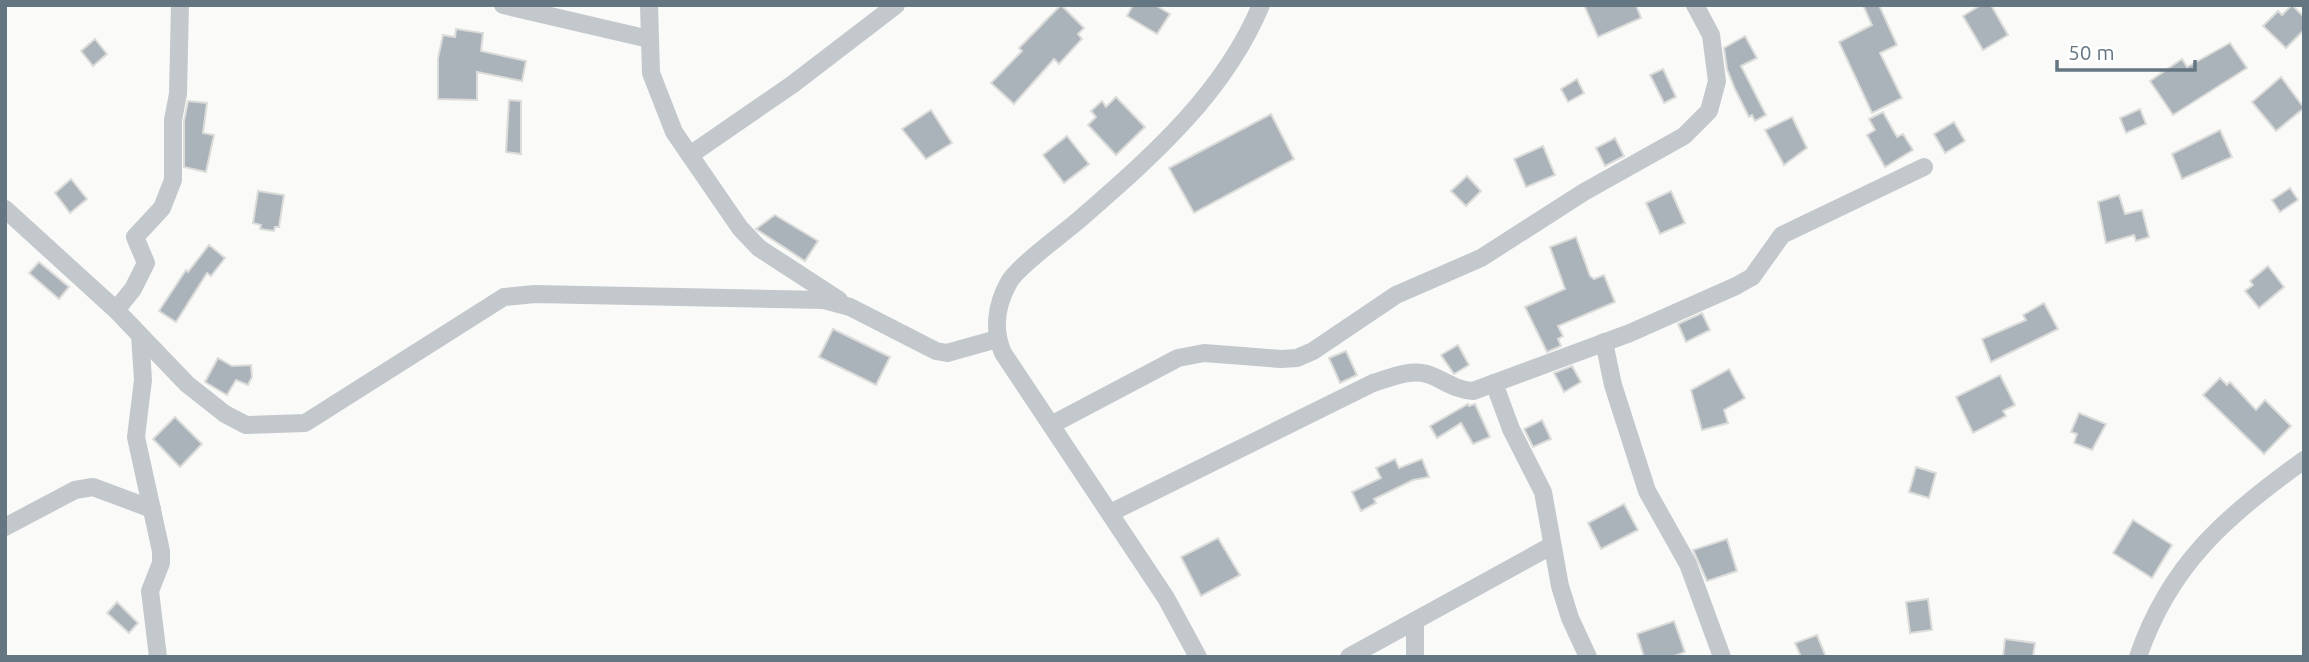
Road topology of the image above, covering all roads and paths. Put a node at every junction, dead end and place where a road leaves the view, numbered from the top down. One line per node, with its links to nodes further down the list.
1 (180, 5): 12 (street)
2 (503, 5): 7 (street)
3 (649, 5): 7 (street)
4 (896, 5): 8 (street)
5 (1261, 5): 14 (street)
6 (1695, 5): 17 (street)
7 (649, 39): 8 (street)
8 (690, 155): 11 (street)
9 (1924, 167): 15 (street)
10 (5, 209): 12 (street)
11 (849, 307): 13 (street); 14 (street)
12 (116, 310): 13 (street)
13 (140, 335): 19 (street)
14 (997, 339): 17 (street)
15 (1604, 342): 16 (street); 29 (street)
16 (1494, 383): 20 (street); 22 (street)
17 (1051, 425): 20 (street)
18 (2304, 460): 30 (street)
19 (152, 509): 21 (street); 24 (street)
20 (1110, 513): 25 (street)
21 (5, 527)
22 (1551, 546): 23 (street); 28 (street)
23 (1415, 621): 26 (street); 27 (street)
24 (158, 657)
25 (1198, 657)
26 (1349, 657)
27 (1415, 657)
28 (1588, 657)
29 (1723, 657)
30 (2138, 657)

